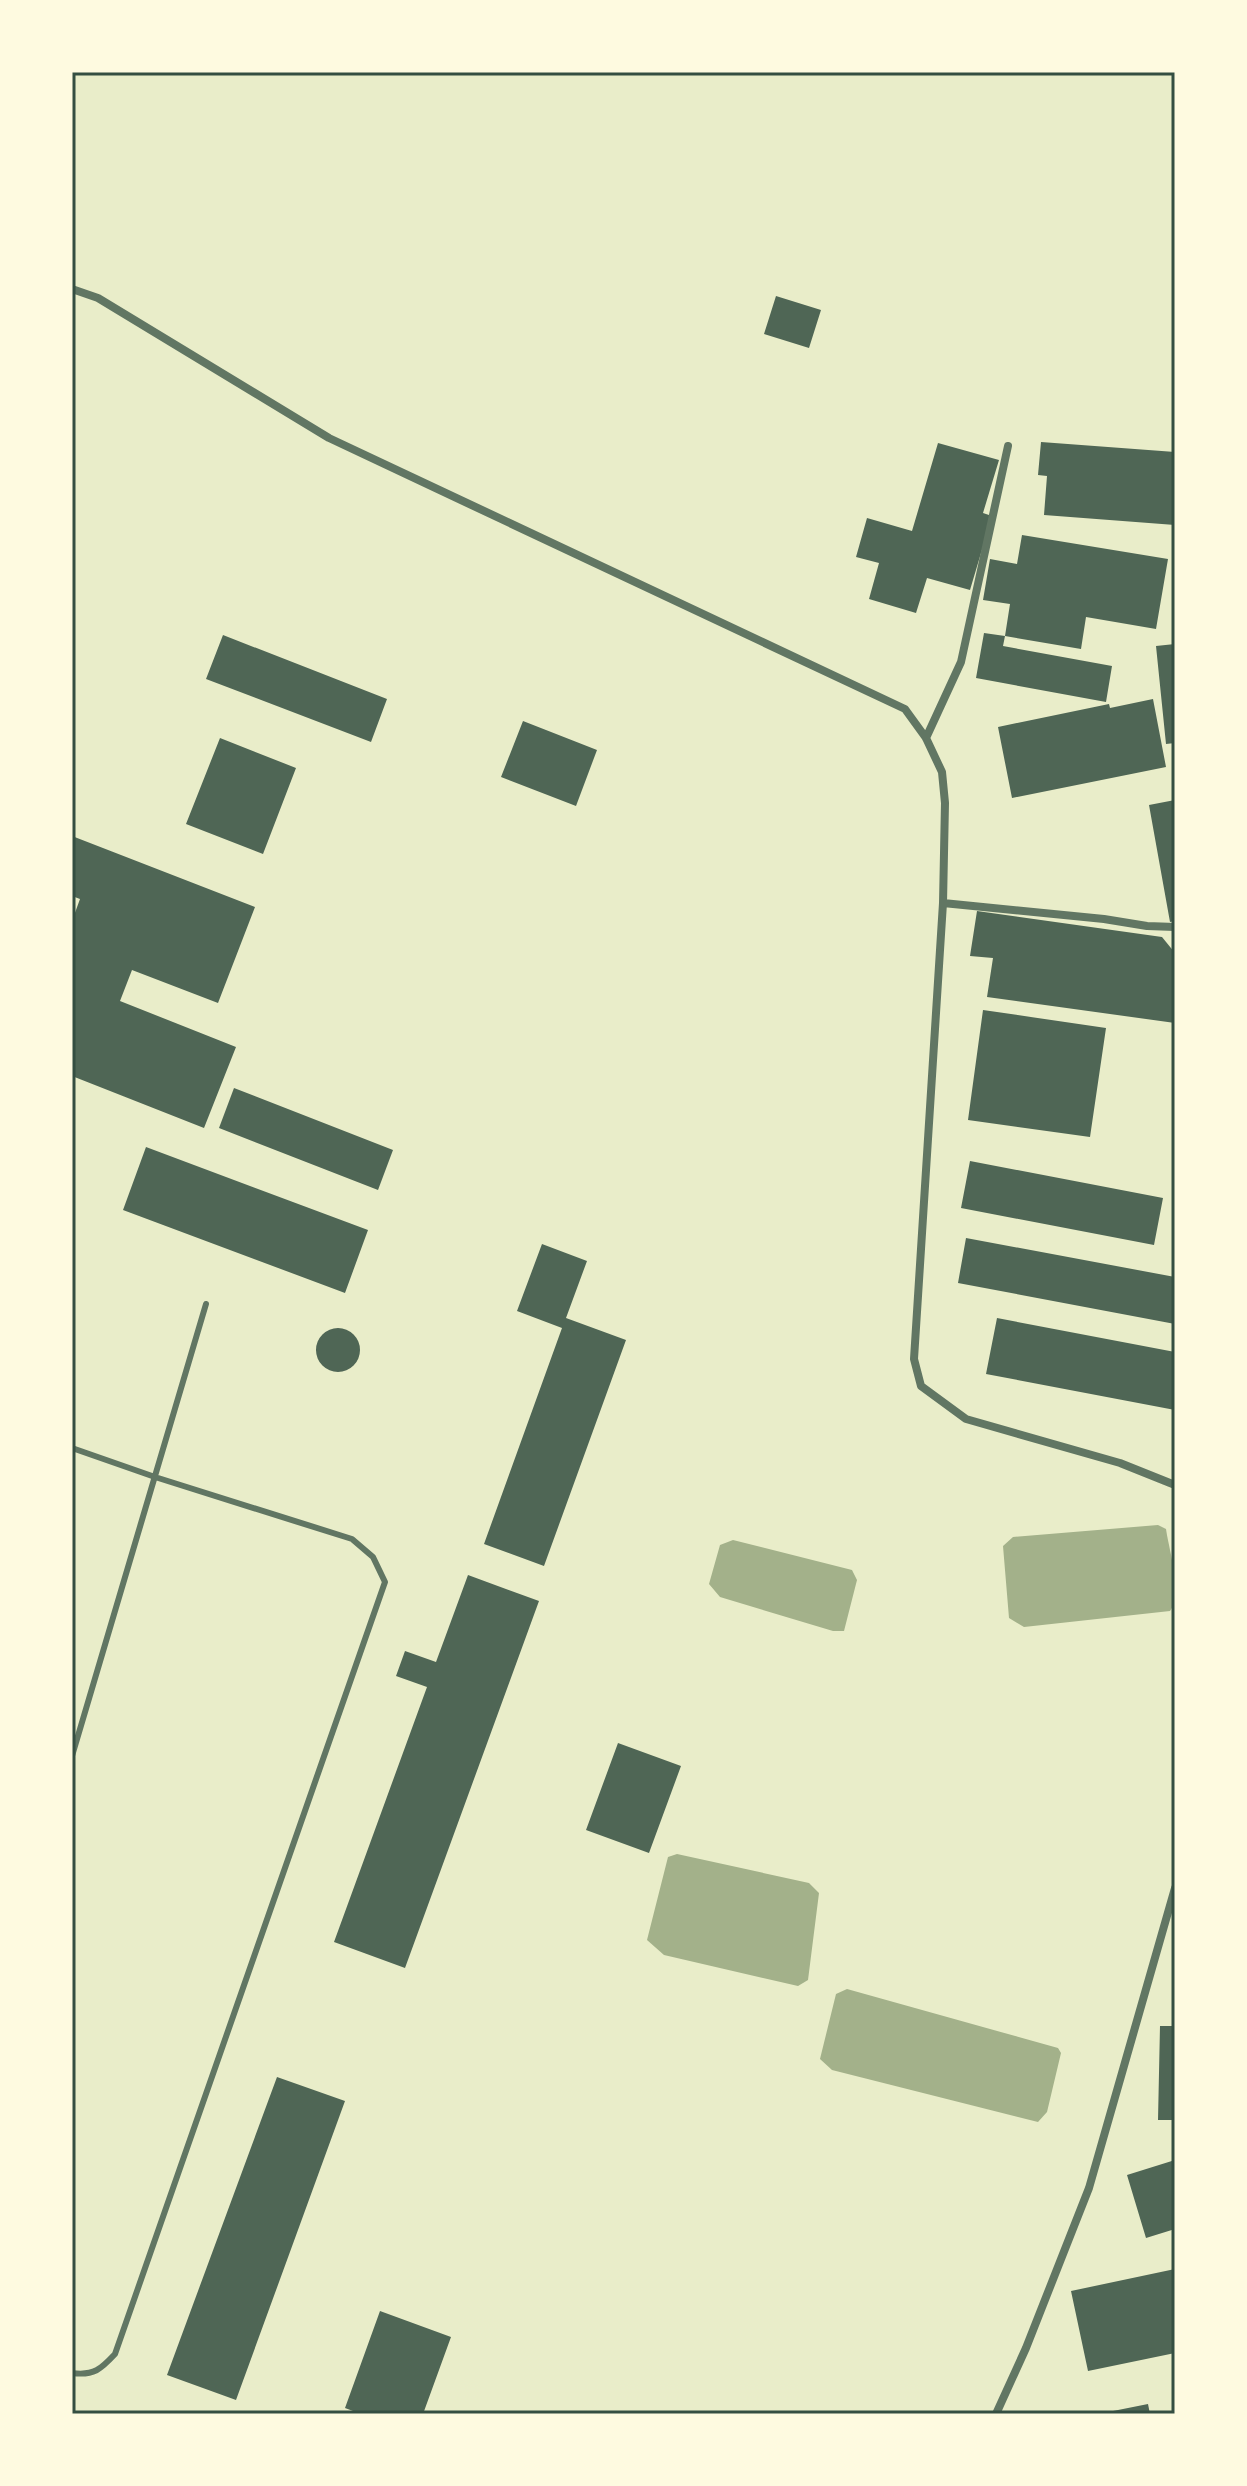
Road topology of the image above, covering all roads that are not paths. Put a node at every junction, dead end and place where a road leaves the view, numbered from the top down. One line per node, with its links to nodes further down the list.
1 (72, 289): 3 (street)
2 (1008, 446): 3 (street)
3 (926, 738): 4 (street)
4 (943, 903): 5 (street); 10 (street)
5 (1175, 927)
6 (206, 1304): 9 (lane)
7 (72, 1448): 9 (lane)
8 (1175, 1474): 10 (street)
9 (155, 1477): 11 (lane); 13 (lane)
10 (1172, 1483)
11 (72, 1756)
12 (1175, 1888): 14 (street)
13 (72, 2373)
14 (996, 2414)

